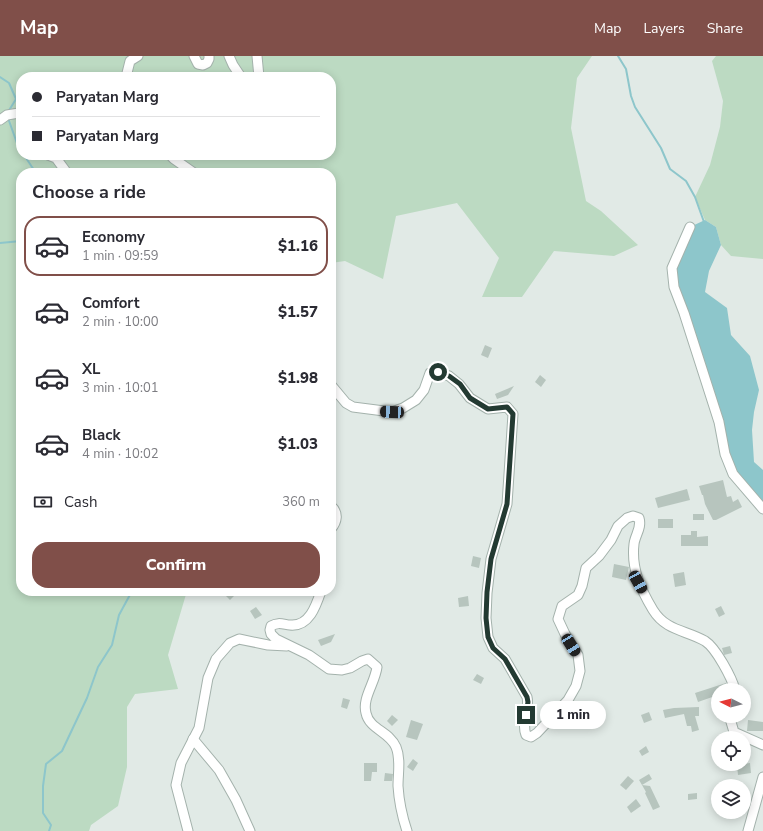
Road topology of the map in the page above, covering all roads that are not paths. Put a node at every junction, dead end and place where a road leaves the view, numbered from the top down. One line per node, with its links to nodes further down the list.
1 (138, 56): 6 (street)
2 (194, 56): 3 (street)
3 (209, 56)
4 (229, 56): 7 (street)
5 (258, 56): 8 (street)
6 (127, 72)
7 (238, 72)
8 (259, 72)
9 (16, 114): 10 (street)
10 (0, 120)
11 (177, 160): 12 (street)
12 (187, 168)
13 (690, 228): 15 (street)
14 (336, 391): 18 (street)
15 (763, 509)
16 (319, 596): 17 (street)
17 (291, 647): 20 (street); 25 (street)
18 (733, 683)
19 (731, 723): 21 (street)
20 (193, 739): 23 (street); 24 (street)
21 (763, 745)
22 (763, 777): 26 (street)
23 (188, 831)
24 (250, 831)
25 (407, 831)
26 (748, 831)

